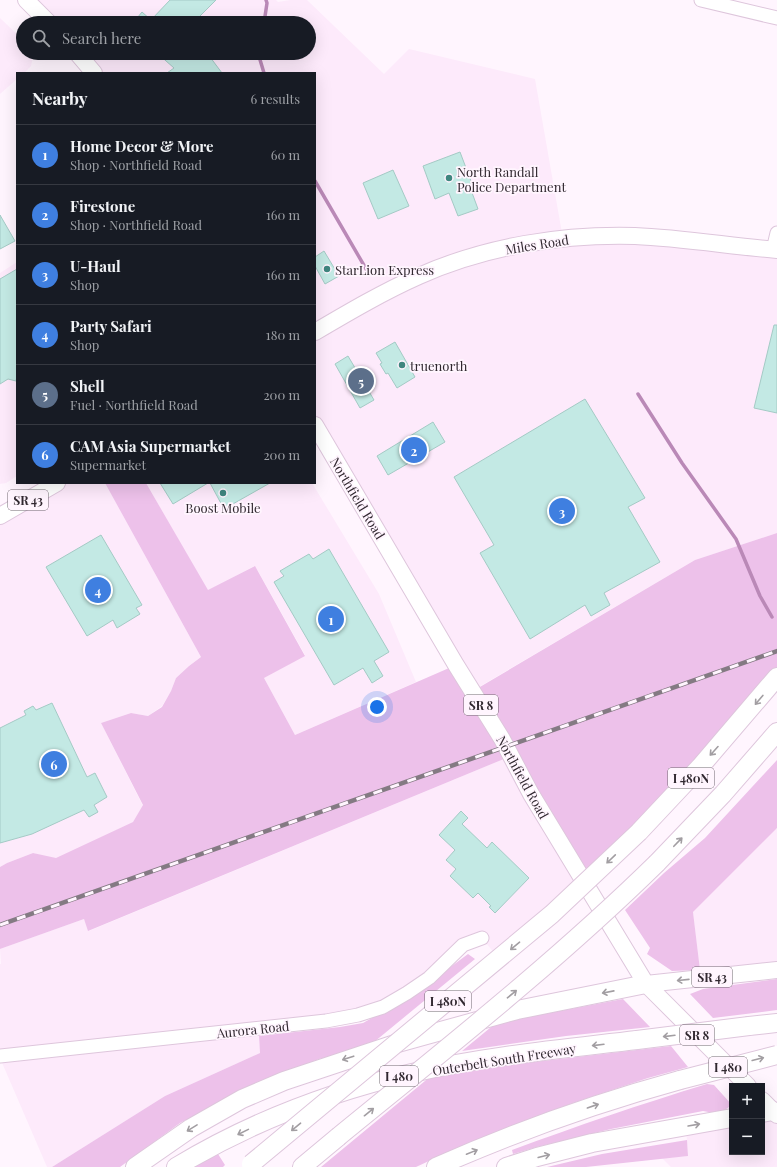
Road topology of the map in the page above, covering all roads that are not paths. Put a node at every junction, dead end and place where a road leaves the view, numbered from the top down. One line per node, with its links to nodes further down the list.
1 (26, 0): 3 (main road)
2 (701, 0): 4 (street)
3 (42, 16)
4 (777, 18)
5 (83, 60): 6 (main road)
6 (93, 72)
7 (777, 233): 8 (street)
8 (775, 250): 9 (main road, Miles Road)
9 (316, 331)
10 (316, 427): 19 (main road, Northfield Road / SR 8)
11 (55, 484): 12 (main road, SR 43)
12 (0, 516)
13 (777, 677): 25 (highway, I 480N, one-way to 25, bridge)
14 (777, 732): 16 (highway, I 480N)
15 (777, 739): 16 (highway)
16 (760, 752): 28 (highway, I 480N, one-way to 16, bridge)
17 (482, 938): 22 (street, Aurora Road)
18 (777, 970): 19 (main road, SR 43, one-way to 19)
19 (646, 984): 23 (main road, Northfield Road / SR 8); 26 (highway, one-way to 26)
20 (777, 1023): 27 (highway, Outerbelt South Freeway / I 480, one-way to 27, bridge)
21 (777, 1054): 29 (highway, I 480, one-way to 21, bridge)
22 (0, 1056)
23 (745, 1083)
24 (729, 1119): 30 (highway, one-way to 24)
25 (249, 1166)
26 (136, 1167)
27 (176, 1167)
28 (302, 1167)
29 (436, 1167)
30 (506, 1167)

